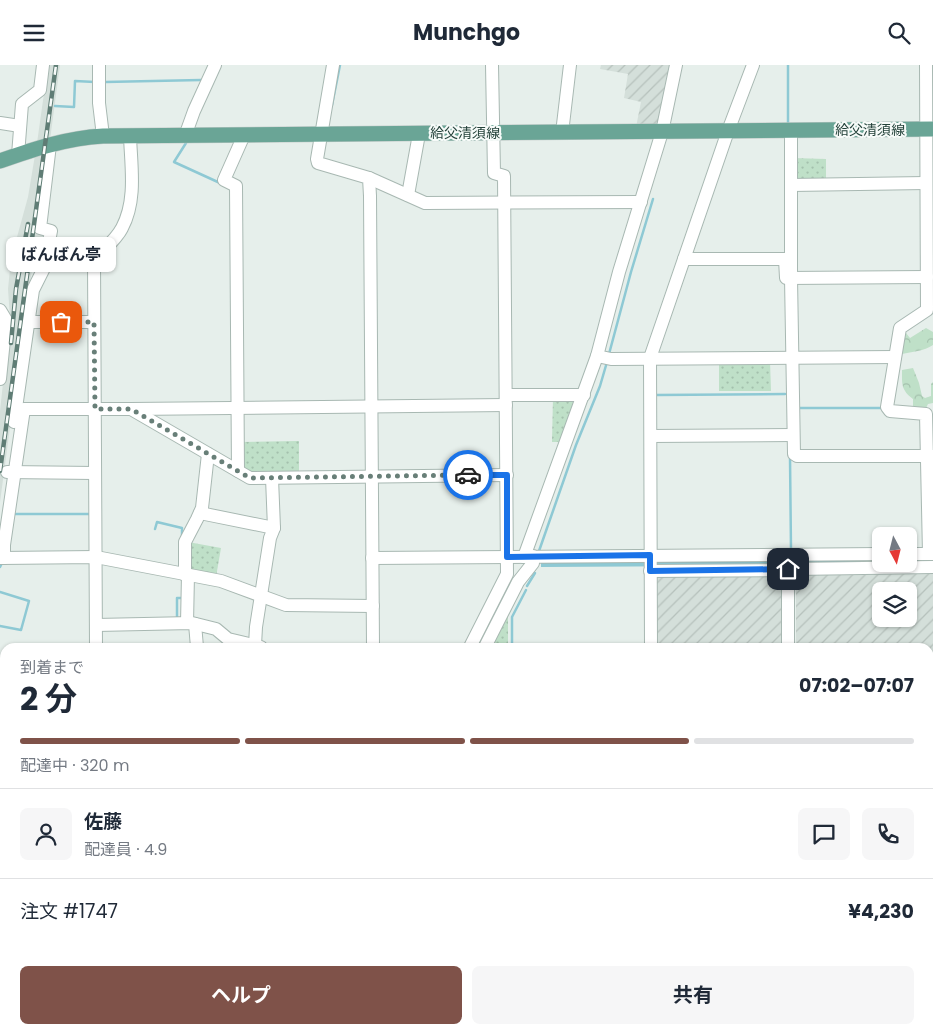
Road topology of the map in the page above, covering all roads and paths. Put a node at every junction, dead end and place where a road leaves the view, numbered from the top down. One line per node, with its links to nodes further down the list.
1 (43, 65): 12 (street)
2 (99, 65): 23 (street)
3 (214, 65): 20 (street)
4 (333, 65): 22 (street)
5 (485, 65): 18 (street)
6 (492, 65): 18 (street)
7 (570, 65): 19 (street)
8 (676, 65): 16 (street)
9 (754, 65): 15 (street)
10 (926, 65): 13 (street)
11 (0, 123): 12 (street)
12 (20, 126): 26 (street)
13 (929, 129): 14 (main road, 給父清須線); 29 (street)
14 (791, 130): 15 (main road, 給父清須線); 30 (street)
15 (728, 131): 16 (main road, 給父清須線); 34 (street)
16 (662, 132): 19 (main road, 給父清須線); 32 (street)
17 (419, 133): 18 (main road, 給父清須線); 22 (main road, 給父清須線); 31 (street)
18 (489, 133): 19 (main road, 給父清須線); 33 (street)
19 (562, 133)
20 (185, 135): 21 (main road, 給父清須線); 24 (main road, 給父清須線)
21 (244, 135): 22 (main road, 給父清須線); 48 (street)
22 (320, 135): 28 (street)
23 (103, 136): 24 (main road, 給父清須線); 25 (main road, 給父清須線)
24 (130, 136): 39 (street)
25 (50, 145): 26 (main road, 給父清須線); 38 (street)
26 (18, 155): 27 (main road, 給父清須線)
27 (0, 161)
28 (369, 178): 31 (street); 47 (street)
29 (926, 183): 30 (street); 35 (street)
30 (791, 185): 36 (street)
31 (408, 195): 33 (street)
32 (641, 202): 33 (street); 40 (street)
33 (508, 203): 46 (street)
34 (684, 259): 36 (street); 43 (street)
35 (929, 275): 36 (street); 42 (street)
36 (791, 278): 41 (street)
37 (2, 317): 44 (street)
38 (28, 322): 39 (street); 50 (street)
39 (94, 322): 49 (street)
40 (598, 356): 43 (street); 45 (street)
41 (792, 357): 42 (street); 43 (street); 53 (street)
42 (895, 357): 52 (street)
43 (650, 358): 54 (street)
44 (0, 379)
45 (584, 395): 46 (street); 70 (street)
46 (509, 399): 47 (street); 60 (street); 70 (street)
47 (372, 403): 48 (street); 61 (street)
48 (233, 404): 49 (street); 51 (street); 57 (street)
49 (95, 405): 50 (street); 51 (street); 59 (street)
50 (18, 408): 58 (street)
51 (131, 409): 55 (street)
52 (929, 410): 56 (street)
53 (794, 435): 54 (street); 56 (street)
54 (651, 436): 73 (street)
55 (208, 454): 57 (street); 63 (street)
56 (930, 456): 67 (street)
57 (238, 471): 62 (street)
58 (11, 473): 59 (street); 64 (street); 71 (street)
59 (94, 473): 69 (street)
60 (507, 475): 61 (street); 70 (street)
61 (372, 476): 62 (street); 72 (street)
62 (272, 477): 65 (street)
63 (200, 513): 65 (street); 76 (street)
64 (0, 524)
65 (274, 528): 77 (street)
66 (918, 554): 67 (street)
67 (931, 554)
68 (872, 555): 74 (street)
69 (96, 557): 71 (street); 76 (street); 80 (street)
70 (520, 557): 72 (street); 73 (street); 86 (street); 87 (street)
71 (2, 558)
72 (372, 558): 78 (street)
73 (650, 563): 74 (street); 74 (street); 88 (street)
74 (793, 567): 75 (street); 89 (street); 90 (street)
75 (933, 567)
76 (187, 575): 77 (street); 79 (street)
77 (261, 597): 78 (street); 84 (street)
78 (373, 606): 85 (street)
79 (191, 624): 80 (street); 82 (street); 83 (street)
80 (96, 625): 81 (street)
81 (96, 643)
82 (196, 643)
83 (245, 643)
84 (258, 643)
85 (373, 643)
86 (472, 643)
87 (487, 643)
88 (651, 643)
89 (788, 643)
90 (795, 643)

